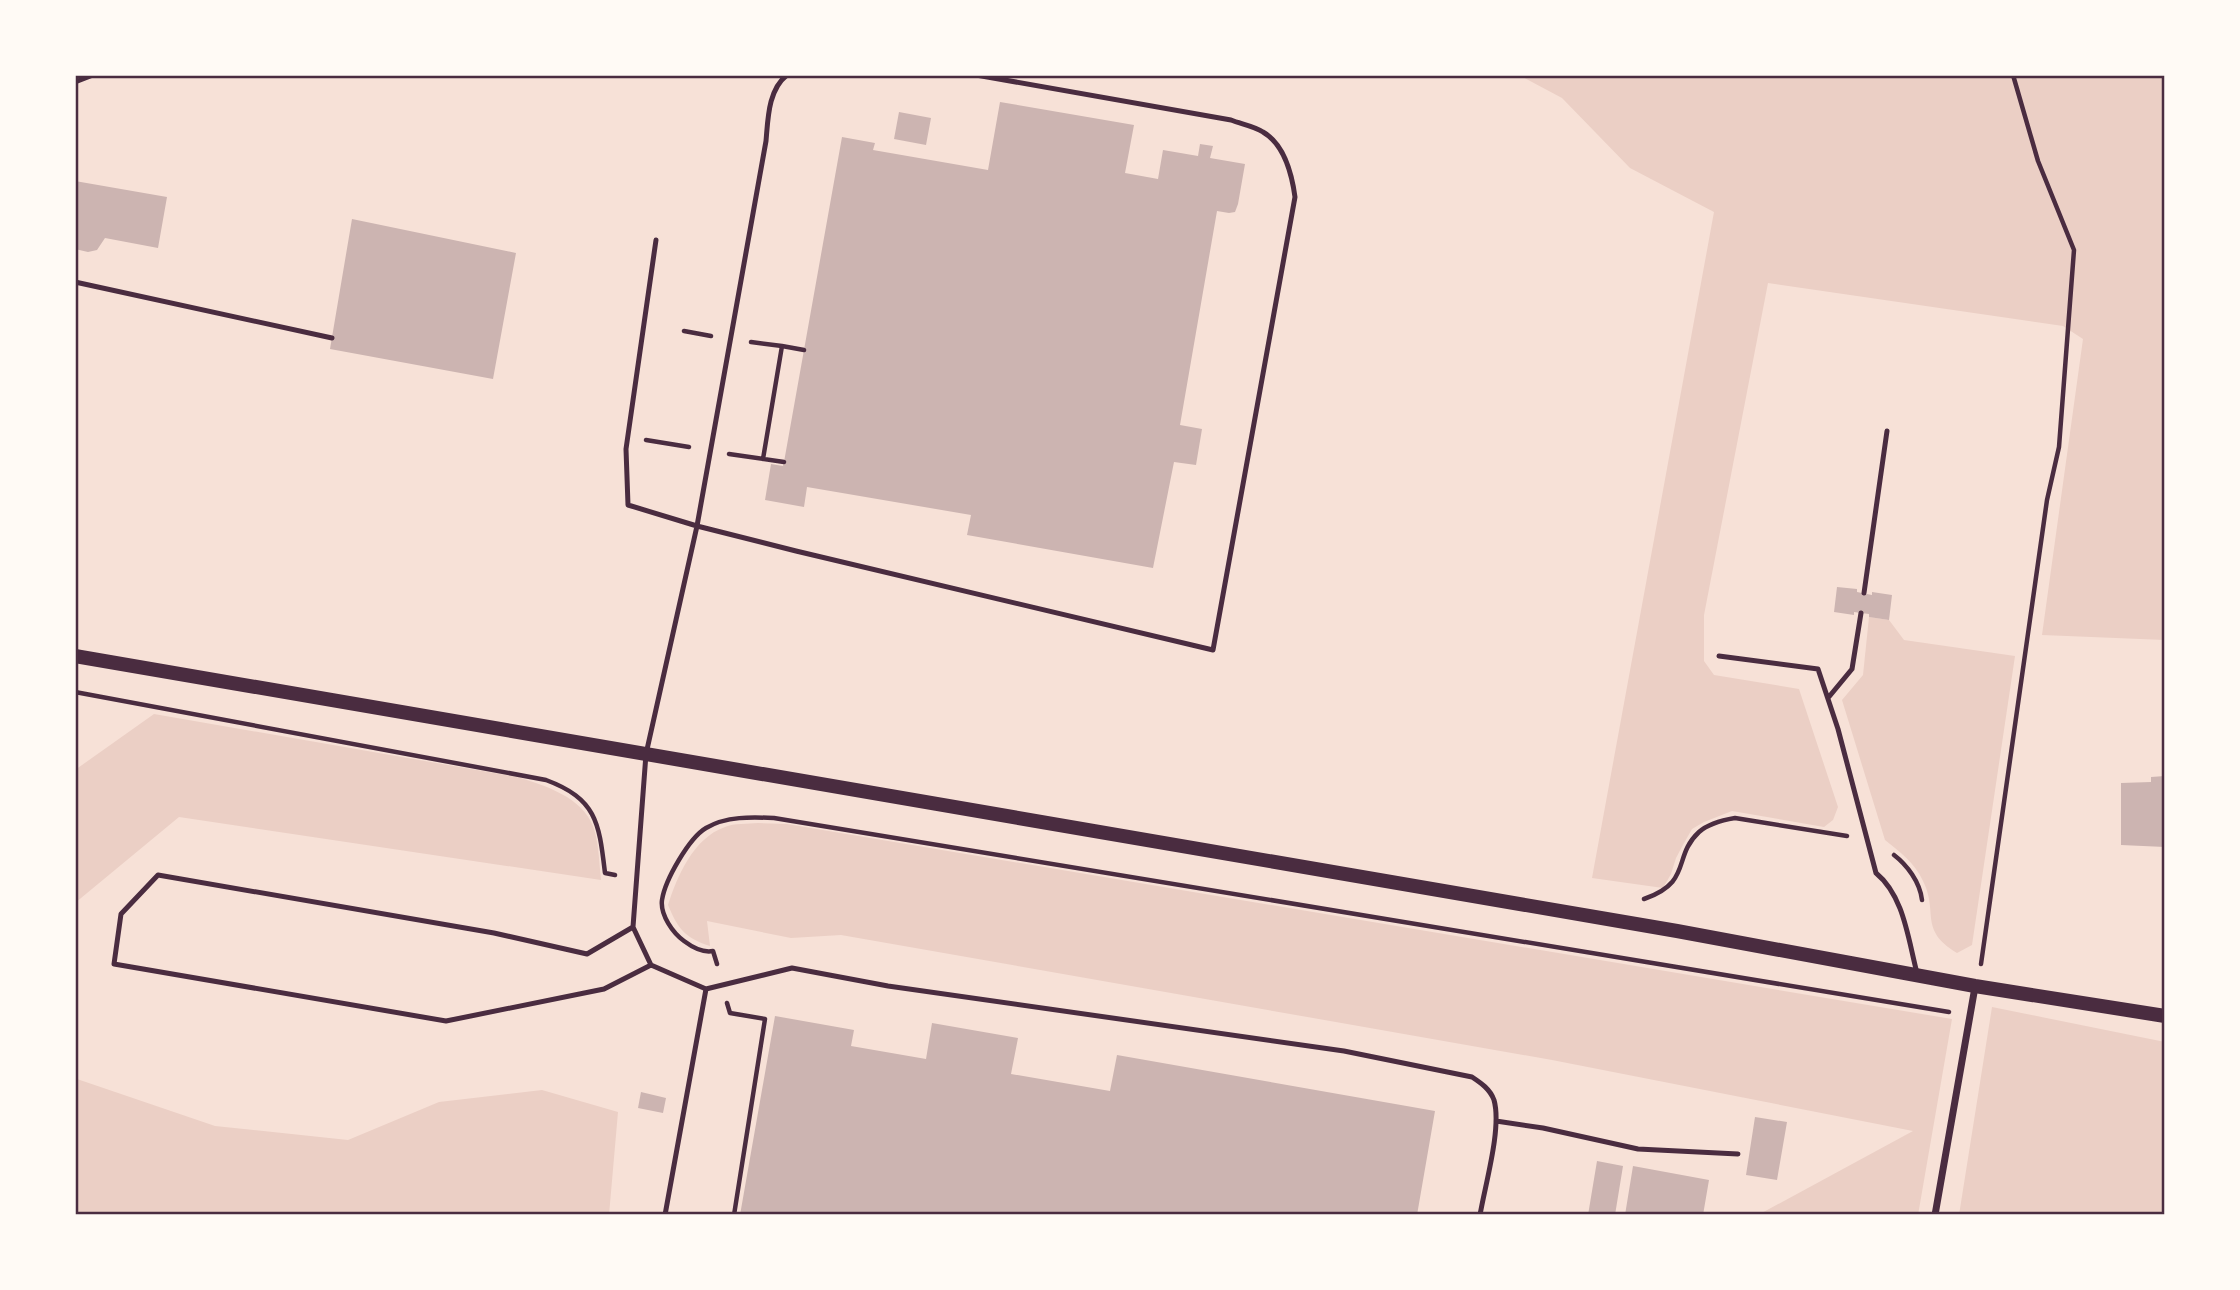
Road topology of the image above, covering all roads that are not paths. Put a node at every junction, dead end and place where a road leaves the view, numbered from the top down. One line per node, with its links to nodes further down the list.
1 (93, 75): 4 (lane)
2 (786, 75): 9 (lane)
3 (975, 75): 9 (lane)
4 (75, 82)
5 (656, 240): 9 (lane)
6 (75, 282): 7 (lane)
7 (332, 338)
8 (1887, 431): 10 (lane)
9 (697, 526): 15 (lane)
10 (1864, 593)
11 (1861, 613): 14 (lane)
12 (75, 656): 15 (main road)
13 (1718, 656): 14 (lane)
14 (1828, 698): 18 (lane)
15 (646, 754): 16 (lane); 18 (main road)
16 (633, 927): 17 (lane); 17 (lane)
17 (652, 965): 20 (lane)
18 (1918, 976): 19 (main road)
19 (1975, 986): 21 (main road); 26 (street)
20 (706, 989): 22 (lane); 24 (lane)
21 (2165, 1016)
22 (1496, 1121): 23 (lane); 25 (lane)
23 (1738, 1154)
24 (665, 1215)
25 (1480, 1215)
26 (1935, 1215)

